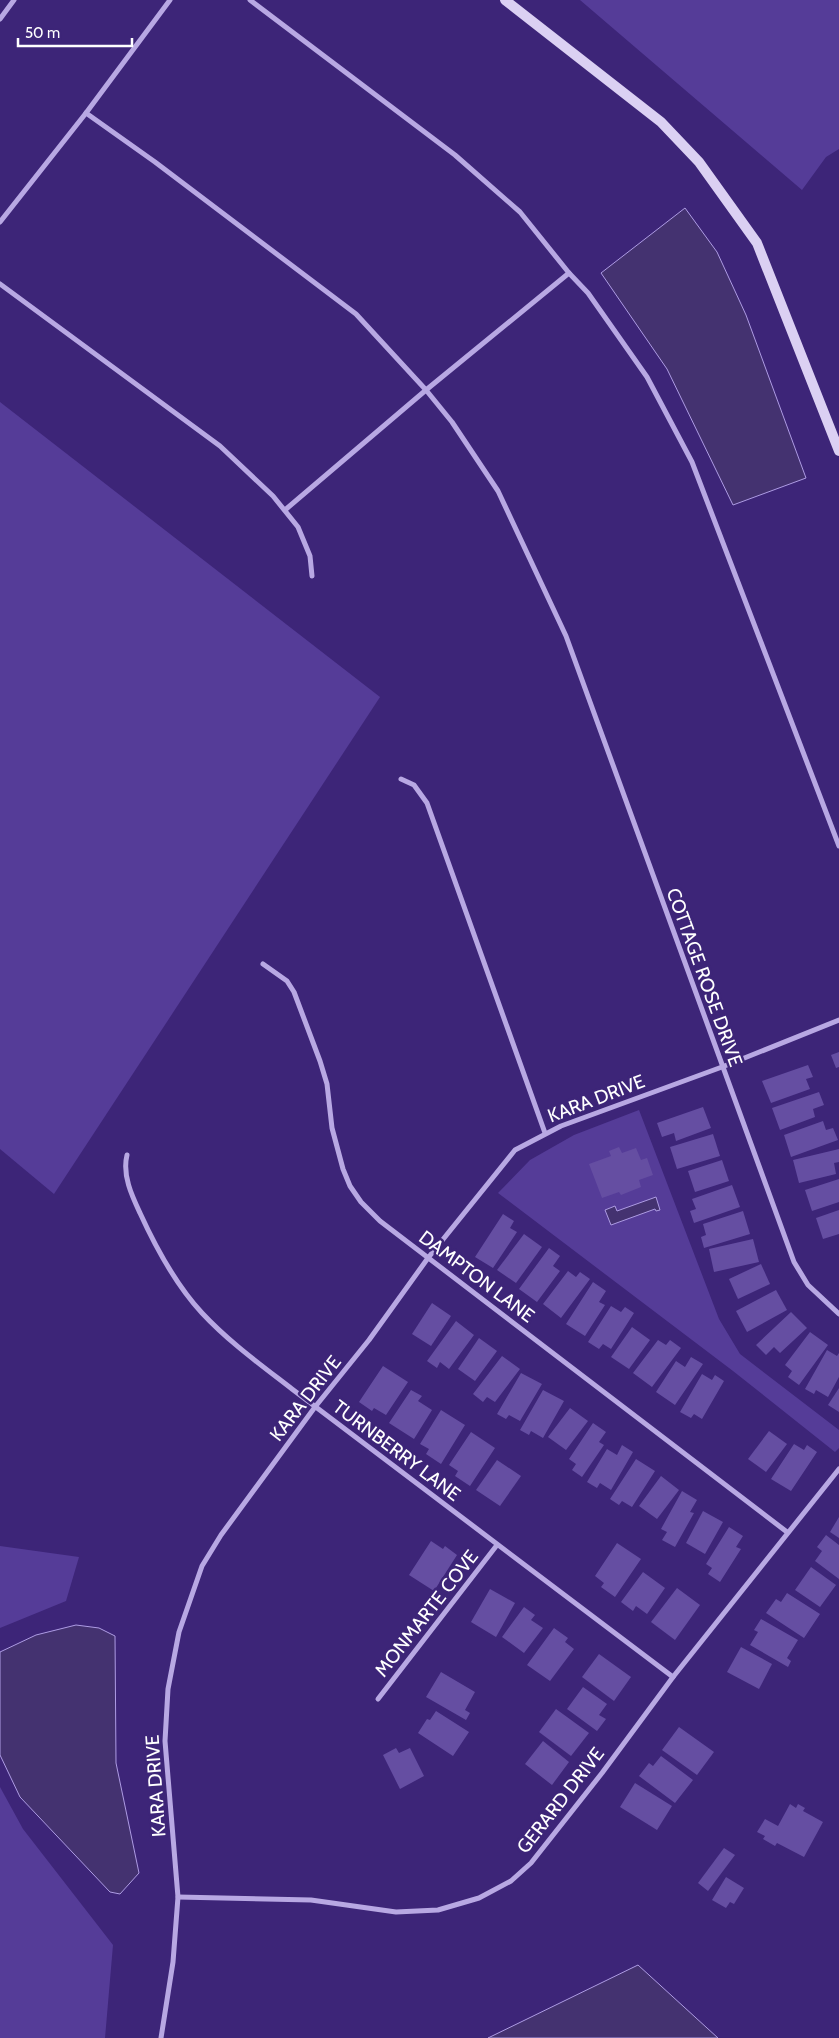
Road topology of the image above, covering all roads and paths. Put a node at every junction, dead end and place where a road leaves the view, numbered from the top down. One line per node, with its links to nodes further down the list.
1 (14, 0): 5 (street)
2 (170, 0): 6 (street)
3 (250, 0): 8 (street)
4 (505, 0): 11 (street)
5 (0, 19)
6 (86, 113): 7 (street); 10 (street, COTTAGE ROSE DRIVE)
7 (0, 222)
8 (569, 273): 10 (street); 15 (street)
9 (0, 284): 12 (street)
10 (426, 390): 12 (street); 18 (street, COTTAGE ROSE DRIVE)
11 (839, 451)
12 (285, 510): 13 (street)
13 (312, 576)
14 (401, 779): 19 (street)
15 (839, 846)
16 (263, 964): 21 (street, DAMPTON LANE)
17 (839, 1020): 18 (street, KARA DRIVE)
18 (722, 1067): 19 (street, KARA DRIVE); 22 (street, COTTAGE ROSE DRIVE)
19 (545, 1134): 21 (street, KARA DRIVE)
20 (127, 1155): 23 (street, TURNBERRY LANE)
21 (428, 1258): 23 (street, KARA DRIVE); 25 (street, DAMPTON LANE)
22 (839, 1314)
23 (315, 1407): 26 (street, TURNBERRY LANE); 29 (street, KARA DRIVE)
24 (839, 1469): 25 (street, GERARD DRIVE)
25 (787, 1532): 27 (street, GERARD DRIVE)
26 (497, 1545): 27 (street, TURNBERRY LANE); 28 (street, MONMARTE COVE)
27 (672, 1677): 29 (street, GERARD DRIVE)
28 (378, 1699)
29 (178, 1897): 30 (street, KARA DRIVE)
30 (161, 2038)

